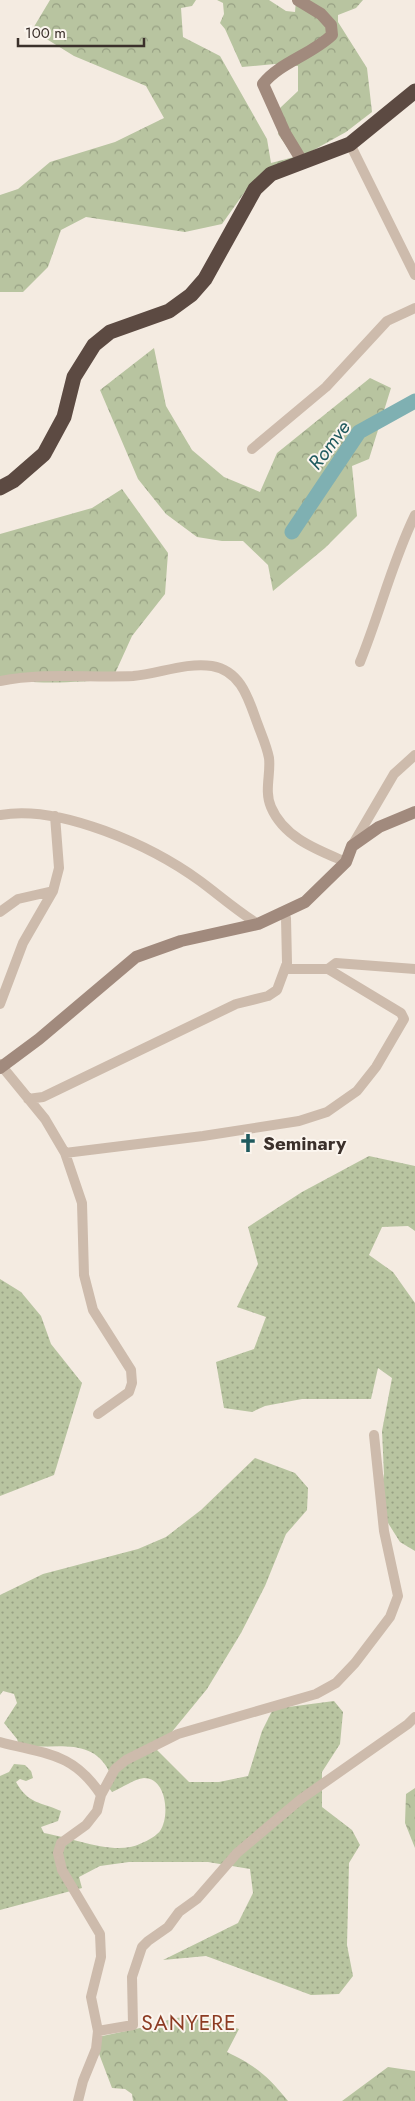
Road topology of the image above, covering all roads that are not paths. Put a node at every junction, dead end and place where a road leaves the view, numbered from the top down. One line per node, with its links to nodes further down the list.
1 (298, 0): 4 (main road)
2 (415, 91): 3 (highway)
3 (350, 144): 4 (highway); 5 (street)
4 (302, 161): 8 (highway)
5 (415, 275)
6 (415, 308): 7 (street)
7 (252, 449)
8 (0, 488)
9 (415, 515): 10 (street)
10 (360, 662)
11 (0, 681): 17 (street)
12 (415, 755): 16 (street)
13 (415, 812): 16 (main road)
14 (0, 815): 15 (street)
15 (55, 816): 18 (street); 21 (street)
16 (352, 846): 17 (main road)
17 (346, 862): 20 (main road)
18 (53, 891): 19 (street); 25 (street)
19 (0, 912)
20 (281, 914): 21 (main road); 23 (street)
21 (258, 924): 26 (main road)
22 (328, 968): 23 (street); 24 (street); 28 (street)
23 (285, 969): 27 (street)
24 (415, 969)
25 (0, 1004)
26 (1, 1067): 27 (street)
27 (28, 1099): 28 (street)
28 (65, 1153): 29 (street)
29 (98, 1414)
30 (374, 1435): 33 (street)
31 (415, 1717): 34 (street)
32 (0, 1742): 33 (street)
33 (101, 1796): 34 (street)
34 (98, 2031): 35 (street)
35 (78, 2101)

